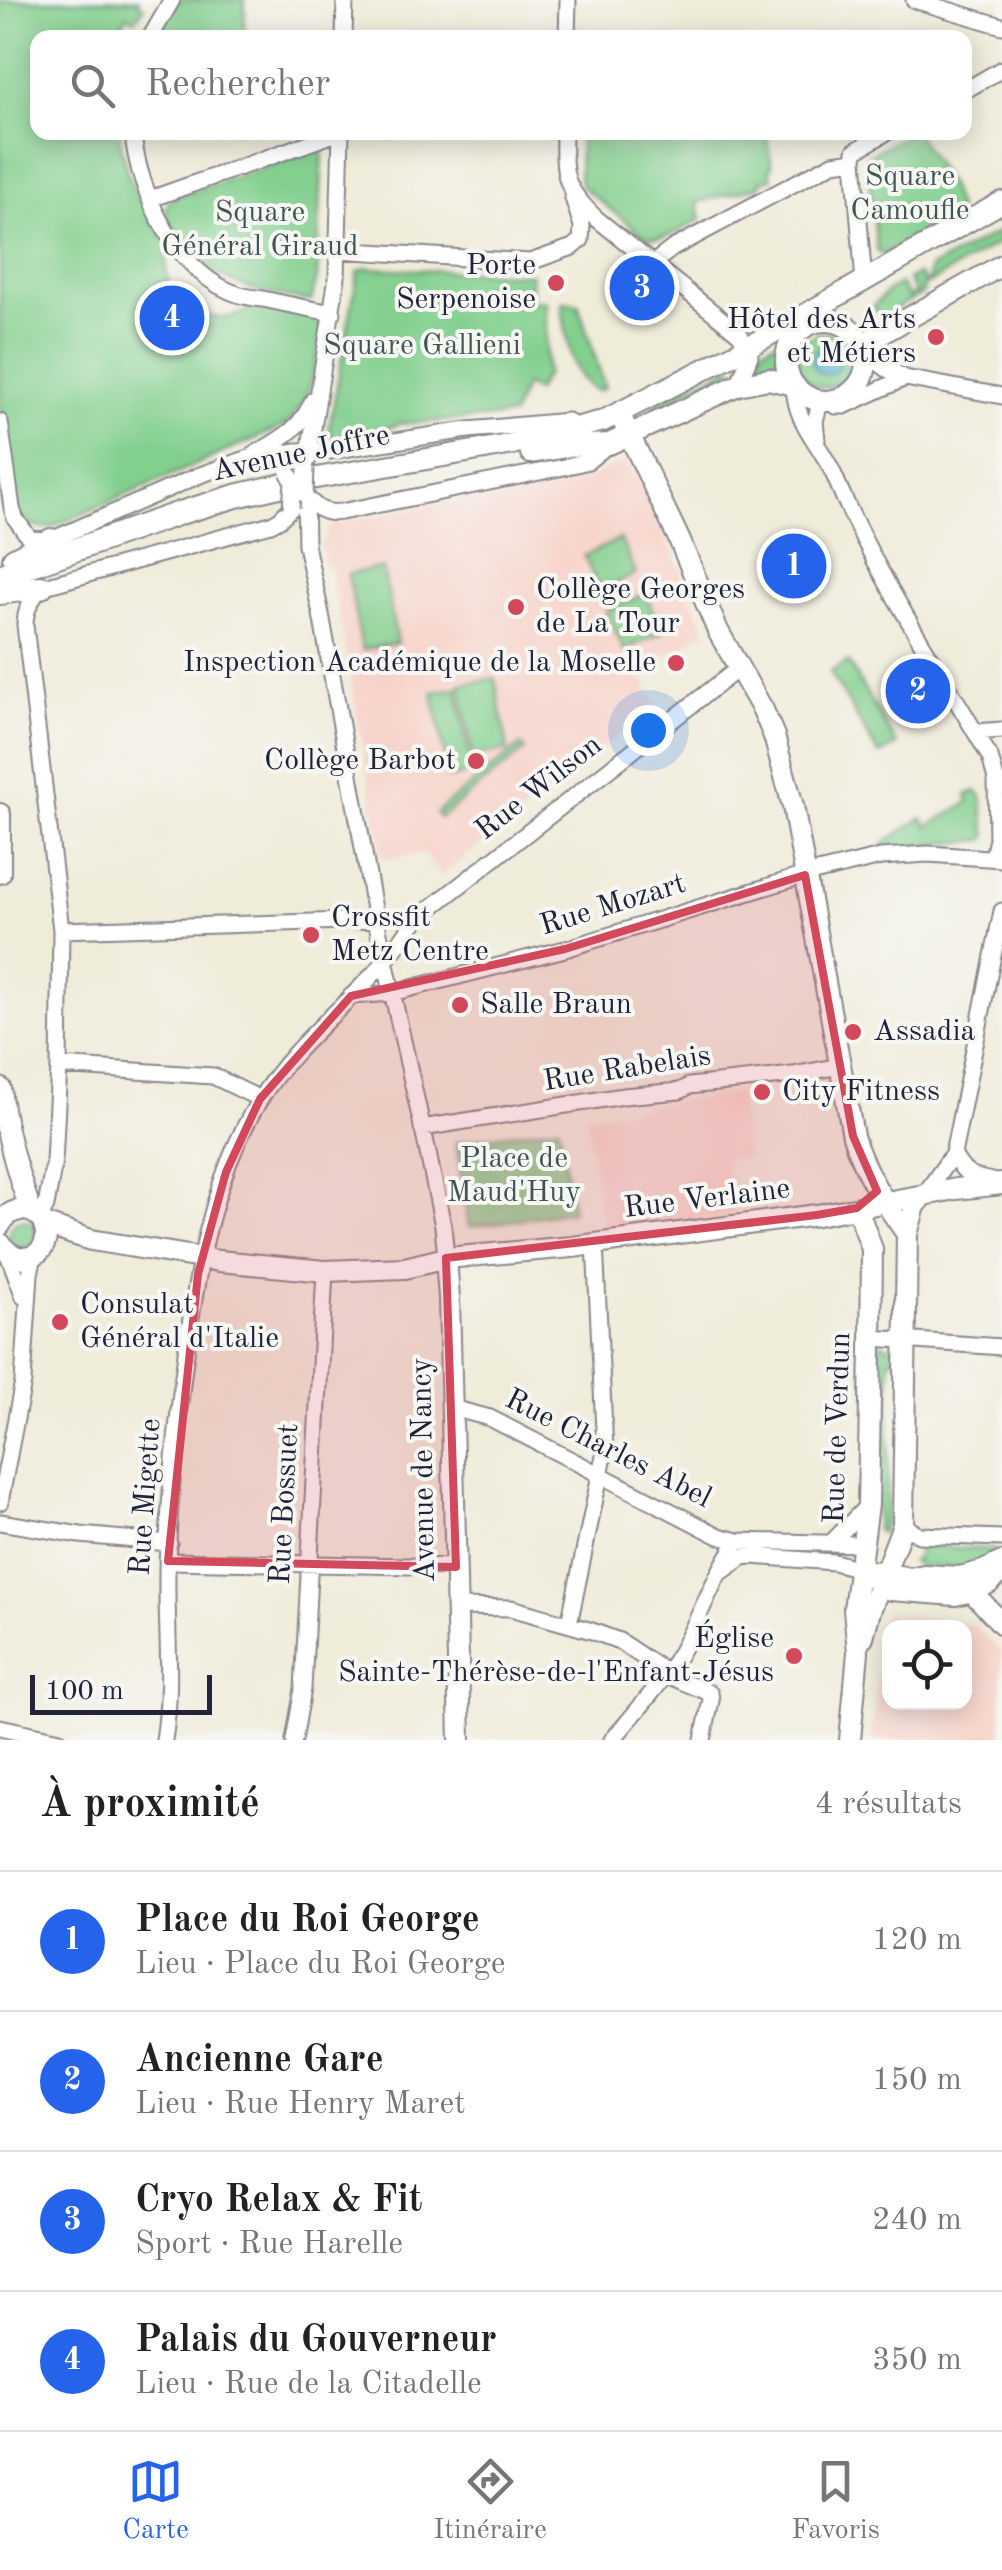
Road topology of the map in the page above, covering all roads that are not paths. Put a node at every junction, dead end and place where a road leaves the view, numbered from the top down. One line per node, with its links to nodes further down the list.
1 (172, 0): 6 (street)
2 (346, 0): 7 (street)
3 (568, 0): 8 (street)
4 (914, 0): 5 (street)
5 (1002, 26)
6 (155, 30)
7 (344, 30)
8 (567, 30)
9 (1002, 69): 10 (street)
10 (972, 86)
11 (134, 140): 18 (street)
12 (317, 140): 18 (street)
13 (340, 140): 20 (street)
14 (564, 140): 17 (street)
15 (874, 140): 16 (street)
16 (854, 160): 21 (street); 23 (street)
17 (570, 189): 20 (street); 21 (street)
18 (150, 198): 24 (street)
19 (1002, 202): 23 (main road, Avenue Joffre)
20 (338, 250): 24 (street)
21 (652, 264): 26 (street)
22 (1002, 265): 27 (main road)
23 (864, 282): 25 (main road, Avenue Joffre)
24 (332, 313): 28 (street)
25 (802, 323): 26 (main road, Avenue Joffre); 27 (main road); 31 (main road)
26 (748, 348): 30 (street); 34 (main road, Avenue Joffre)
27 (864, 348): 29 (street); 33 (main road)
28 (322, 378): 39 (street); 40 (street)
29 (906, 378): 32 (street); 33 (street)
30 (738, 385): 31 (main road, Avenue Joffre); 36 (main road, Avenue Joffre)
31 (794, 385): 33 (main road); 38 (street)
32 (1002, 396)
33 (823, 400): 38 (street)
34 (619, 412): 36 (main road); 39 (street, Avenue Joffre); 41 (main road, Avenue Joffre)
35 (0, 422): 43 (street)
36 (631, 436): 37 (main road, Avenue Joffre); 47 (main road)
37 (609, 444): 41 (main road, Avenue Joffre); 41 (street, Avenue Joffre)
38 (817, 444): 49 (street)
39 (309, 451): 40 (street, Avenue Joffre); 41 (street)
40 (254, 458): 41 (street); 43 (street, Avenue Joffre)
41 (297, 494): 42 (street, Avenue Joffre); 44 (street); 45 (highway, Avenue Joffre)
42 (270, 524): 44 (street, Avenue Joffre); 46 (street, Avenue Joffre)
43 (51, 540): 45 (highway)
44 (306, 545): 56 (street)
45 (5, 578): 46 (highway)
46 (42, 587): 57 (street)
47 (739, 668): 54 (main road); 58 (street, Rue Wilson)
48 (1002, 730): 49 (street)
49 (975, 732): 50 (street)
50 (1000, 779): 52 (street)
51 (0, 814): 53 (main road)
52 (997, 858): 54 (street, Rue Mozart)
53 (0, 873)
54 (798, 878): 60 (street, Rue Mozart); 63 (main road)
55 (1002, 912): 59 (street)
56 (376, 920): 57 (street); 58 (street)
57 (61, 930): 62 (street)
58 (385, 962): 60 (street); 61 (street, Rue Wilson)
59 (996, 970): 67 (street)
60 (392, 992): 61 (street, Rue Mozart); 66 (street)
61 (351, 996): 65 (street, Rue Wilson)
62 (59, 1066): 65 (street); 73 (street)
63 (840, 1066): 66 (street, Rue Rabelais); 71 (main road)
64 (0, 1088): 73 (main road)
65 (260, 1099): 77 (street, Rue Migette)
66 (422, 1128): 78 (street)
67 (953, 1154): 68 (street); 70 (street)
68 (971, 1177): 69 (street); 70 (main road)
69 (1002, 1184): 70 (main road)
70 (929, 1187): 71 (main road); 74 (main road, Rue de Verdun)
71 (881, 1197): 72 (main road); 74 (main road)
72 (856, 1208): 75 (main road, Rue Verlaine); 81 (main road, Rue de Verdun)
73 (29, 1227): 76 (main road, Rue Verlaine); 77 (main road, Rue Verlaine); 80 (street)
74 (906, 1234): 82 (main road, Rue de Verdun)
75 (595, 1243): 78 (main road, Rue Verlaine); 85 (street)
76 (4, 1248): 80 (street)
77 (202, 1258): 79 (main road, Rue Verlaine); 92 (street, Rue Migette)
78 (446, 1258): 79 (main road, Rue Verlaine); 84 (main road, Avenue de Nancy)
79 (326, 1270): 97 (street, Rue Bossuet)
80 (27, 1309): 86 (street)
81 (872, 1338): 82 (street); 87 (main road, Rue de Verdun)
82 (906, 1339): 83 (street); 89 (main road, Rue de Verdun)
83 (1002, 1347)
84 (452, 1408): 85 (street, Rue Charles Abel); 98 (main road, Avenue de Nancy)
85 (600, 1474): 91 (street, Rue Charles Abel); 105 (street)
86 (0, 1502)
87 (868, 1506): 93 (street); 94 (main road, Rue de Verdun)
88 (0, 1522): 92 (street)
89 (903, 1524): 90 (street); 100 (main road, Rue de Verdun)
90 (1002, 1538)
91 (738, 1541): 93 (street); 95 (street); 101 (street)
92 (169, 1543): 96 (street, Rue Migette)
93 (831, 1543): 94 (street)
94 (863, 1544): 99 (main road, Rue de Verdun); 100 (main road)
95 (751, 1556): 99 (street); 101 (street)
96 (168, 1561): 97 (street); 111 (street, Rue Migette)
97 (309, 1564): 98 (street); 112 (street, Rue Bossuet)
98 (456, 1567): 103 (main road, Avenue de Nancy)
99 (860, 1569): 100 (main road); 107 (main road, Rue de Verdun)
100 (886, 1570): 102 (main road); 102 (main road); 107 (main road, Rue de Verdun)
101 (720, 1574): 108 (street)
102 (986, 1576): 104 (main road); 106 (main road)
103 (457, 1607): 105 (street); 113 (main road, Avenue de Nancy)
104 (1002, 1612)
105 (569, 1624): 108 (street)
106 (1002, 1624)
107 (858, 1652): 116 (main road, Rue de Verdun)
108 (667, 1673): 114 (street); 115 (street)
109 (0, 1726): 110 (street)
110 (60, 1740)
111 (164, 1740)
112 (294, 1740)
113 (460, 1740)
114 (612, 1740)
115 (703, 1740)
116 (850, 1740)

